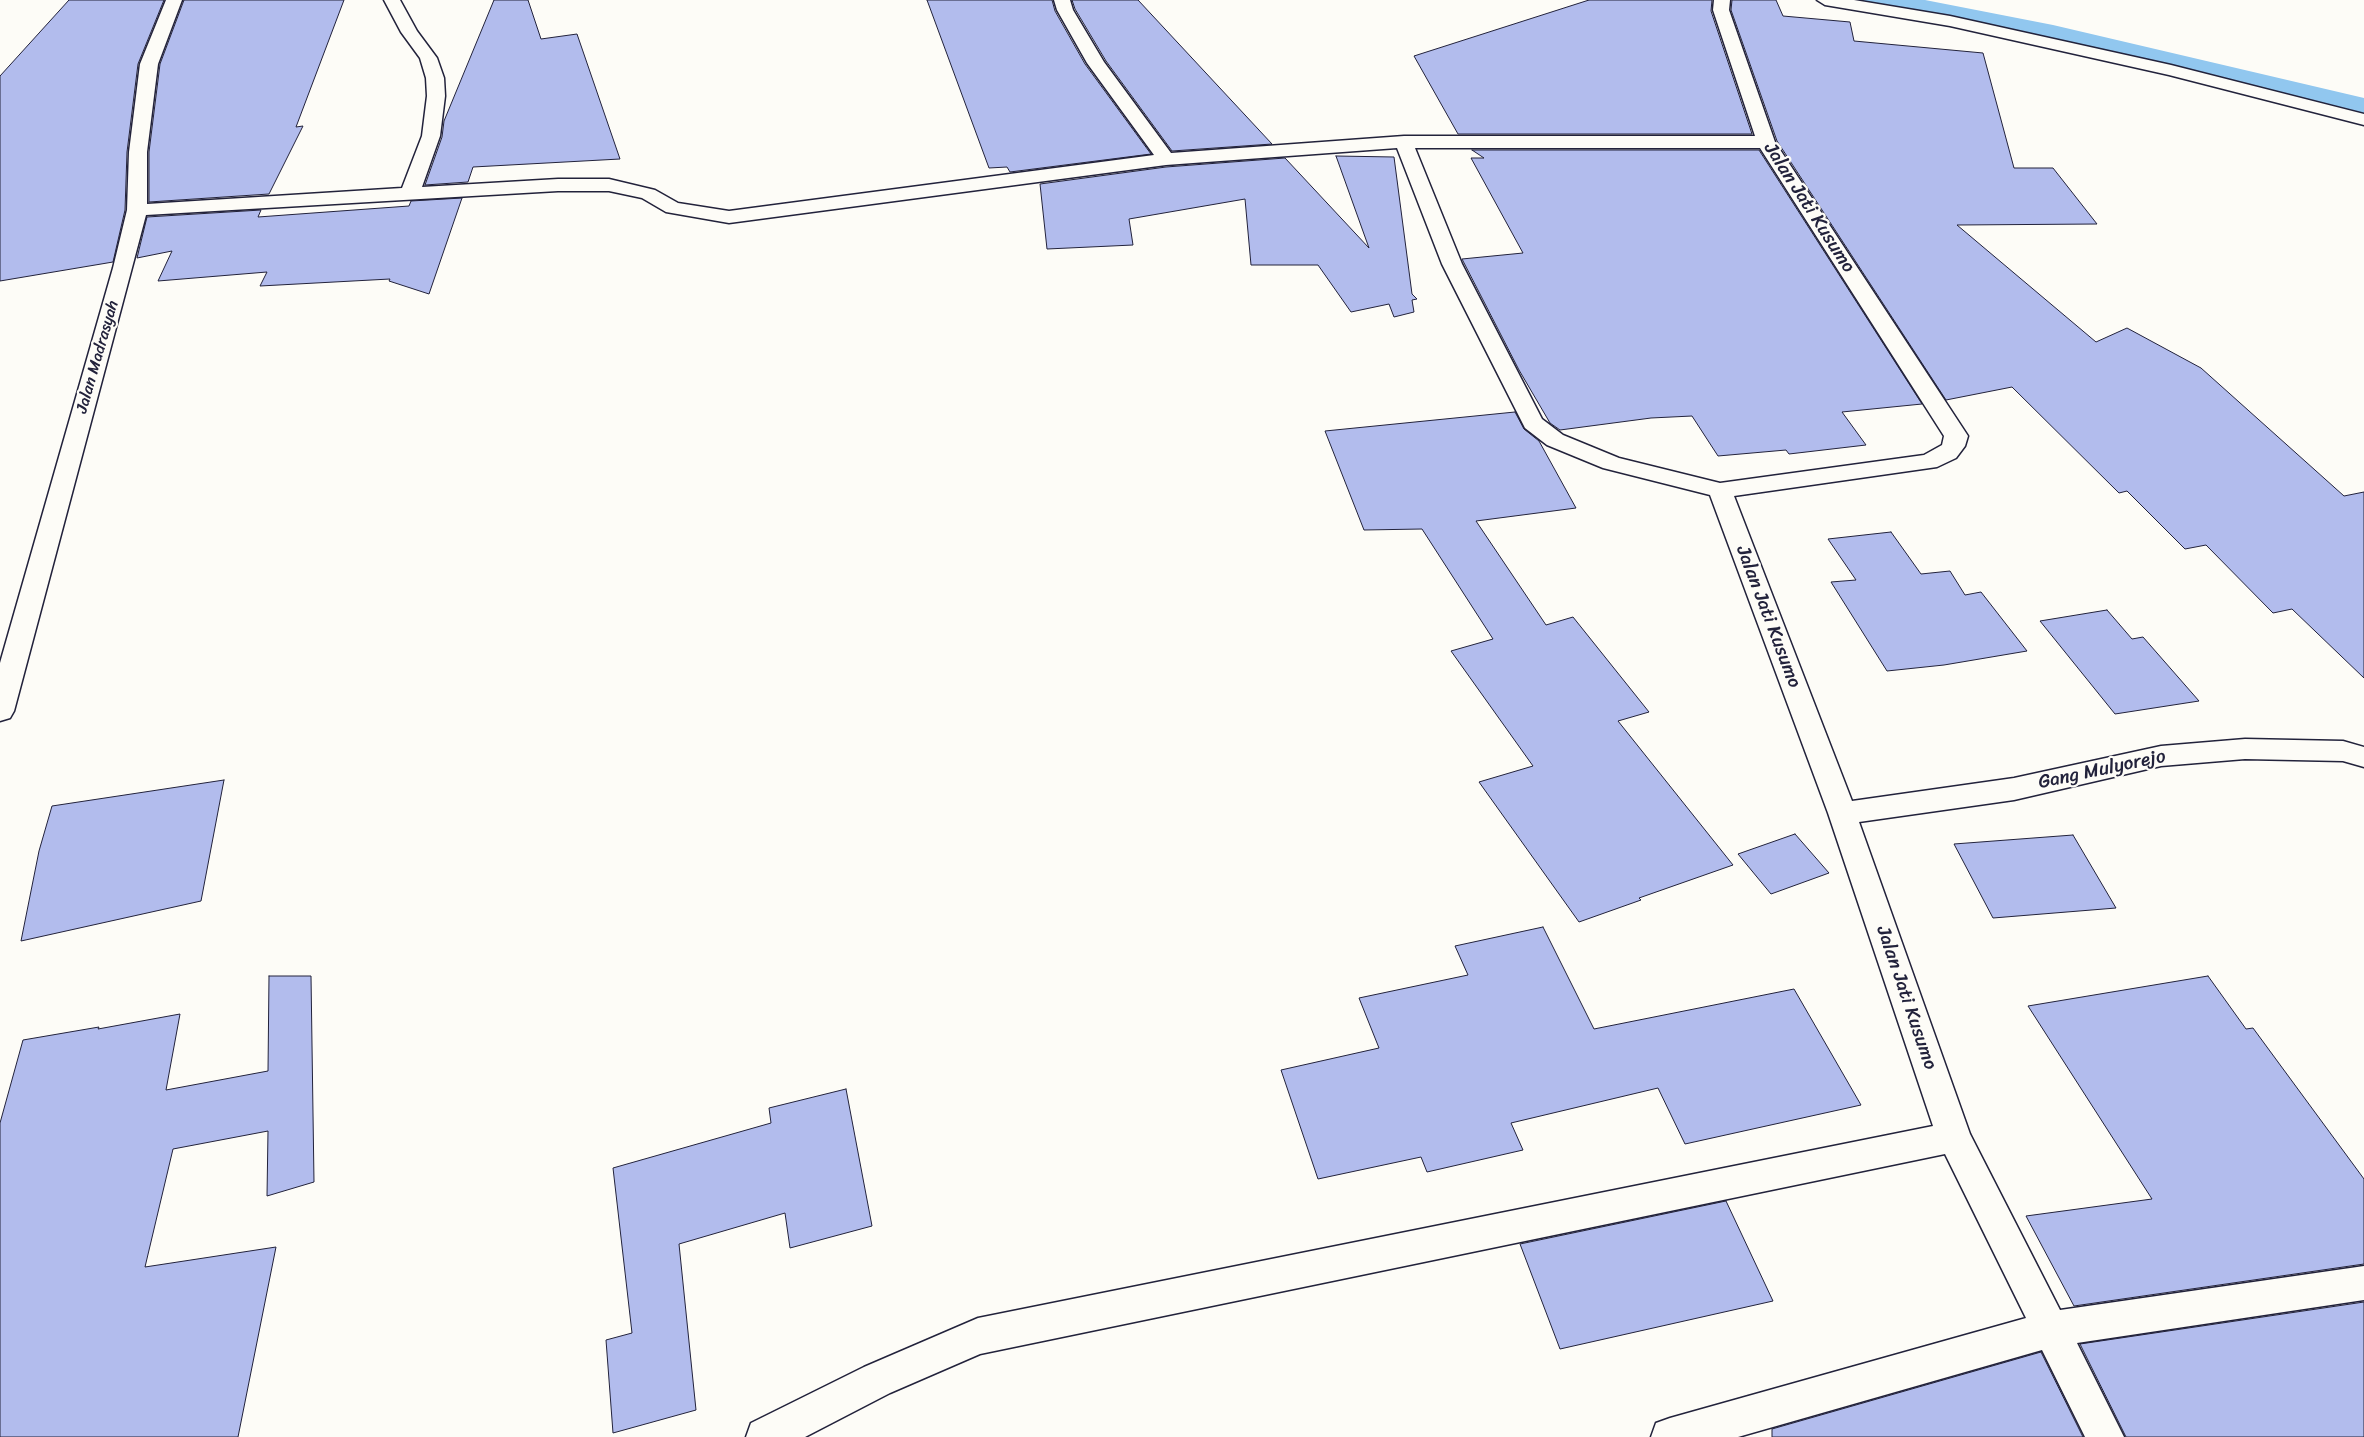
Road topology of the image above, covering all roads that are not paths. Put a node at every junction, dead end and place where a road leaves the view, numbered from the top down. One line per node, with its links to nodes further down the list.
1 (174, 0): 11 (street, Jalan Madrasyah)
2 (392, 0): 10 (street)
3 (1062, 0): 9 (street)
4 (1722, 0): 8 (street, Jalan Jati Kusumo)
5 (1825, 0): 6 (street)
6 (2364, 120)
7 (1404, 142): 8 (street); 9 (street); 12 (street)
8 (1766, 142): 12 (street, Jalan Jati Kusumo)
9 (1166, 159): 10 (street)
10 (410, 193): 11 (street)
11 (137, 210): 13 (street, Jalan Madrasyah)
12 (1720, 490): 15 (street, Jalan Jati Kusumo)
13 (0, 711)
14 (2364, 757): 15 (street, Gang Mulyorejo)
15 (1842, 813): 16 (street, Jalan Jati Kusumo)
16 (1954, 1137): 18 (street, Jalan Jati Kusumo); 19 (street)
17 (2364, 1283): 18 (street)
18 (2052, 1329): 20 (street); 21 (street, Jalan Jati Kusumo)
19 (765, 1437)
20 (1670, 1437)
21 (2105, 1437)

